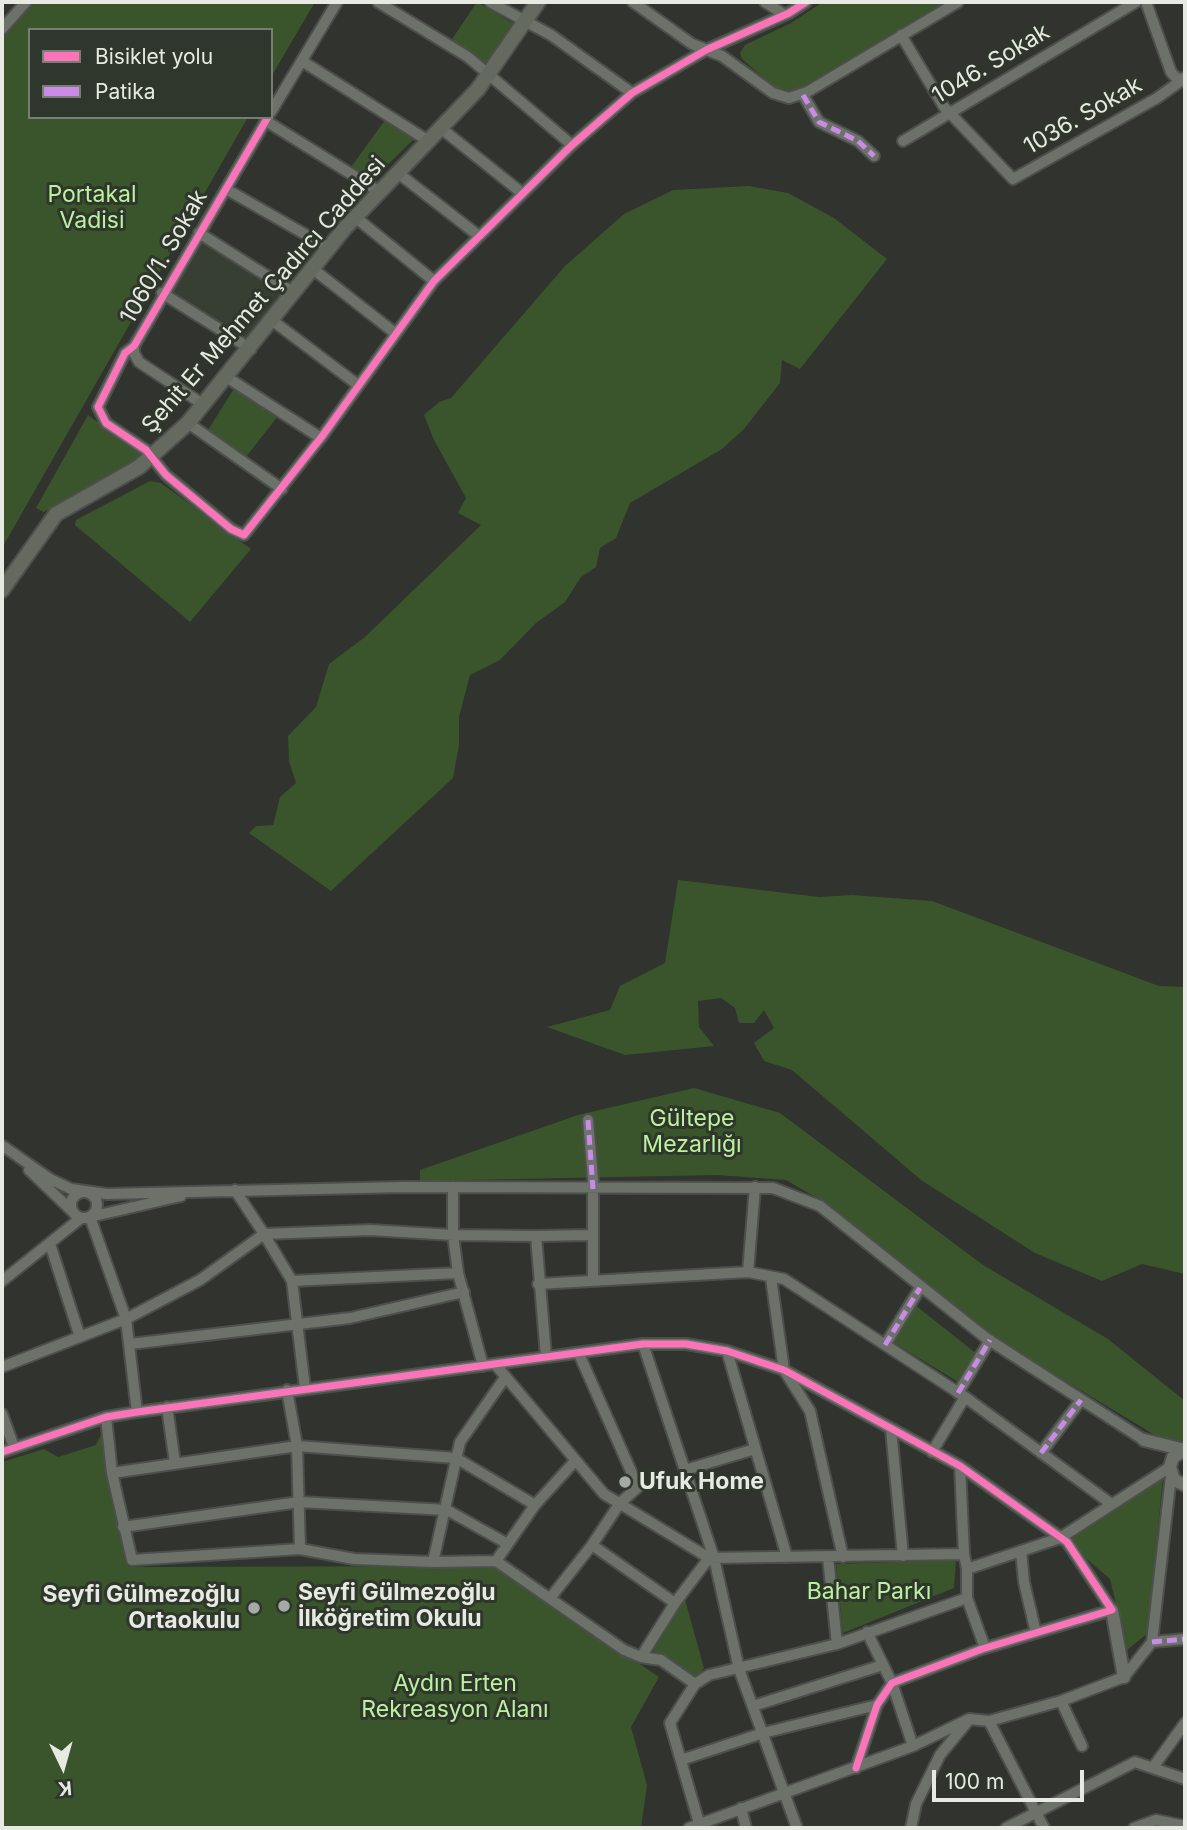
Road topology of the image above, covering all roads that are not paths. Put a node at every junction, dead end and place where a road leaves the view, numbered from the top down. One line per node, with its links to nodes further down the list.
1 (26, 2): 14 (street)
2 (337, 2): 17 (street, 1060/1. Sokak)
3 (379, 2): 18 (street)
4 (490, 2): 13 (street)
5 (538, 2): 13 (main road, Şehit Er Mehmet Çadırcı Caddesi)
6 (633, 2): 16 (street)
7 (765, 2): 12 (street)
8 (806, 2): 12 (street)
9 (958, 2): 15 (street)
10 (1136, 2): 23 (street, 1046. Sokak)
11 (1146, 2): 19 (street)
12 (785, 15): 16 (street)
13 (524, 22): 18 (main road, Şehit Er Mehmet Çadırcı Caddesi); 20 (street)
14 (2, 29)
15 (901, 35): 21 (street); 23 (street, 1036. Sokak)
16 (706, 50): 20 (street); 21 (street)
17 (302, 61): 22 (street, 1060/1. Sokak); 28 (street)
18 (489, 75): 26 (main road, Şehit Er Mehmet Çadırcı Caddesi); 29 (street)
19 (1185, 78): 23 (street, 1036. Sokak)
20 (632, 93): 29 (street)
21 (803, 94): 30 (street)
22 (273, 109)
23 (950, 114): 27 (street, 1046. Sokak)
24 (267, 119): 32 (street, 1060/1. Sokak)
25 (271, 119): 33 (street)
26 (442, 129): 28 (main road, Şehit Er Mehmet Çadırcı Caddesi); 34 (street)
27 (903, 141)
28 (430, 142): 31 (main road, Şehit Er Mehmet Çadırcı Caddesi)
29 (572, 145): 34 (street)
30 (874, 156)
31 (398, 173): 33 (main road, Şehit Er Mehmet Çadırcı Caddesi); 37 (street)
32 (226, 189): 36 (street, 1060/1. Sokak); 38 (street)
33 (380, 192): 35 (main road, Şehit Er Mehmet Çadırcı Caddesi)
34 (522, 193): 37 (street)
35 (355, 217): 38 (main road, Şehit Er Mehmet Çadırcı Caddesi); 40 (street)
36 (199, 233): 41 (street, 1060/1. Sokak); 42 (street)
37 (479, 236): 40 (street)
38 (329, 248): 39 (main road, Şehit Er Mehmet Çadırcı Caddesi)
39 (313, 269): 42 (main road, Şehit Er Mehmet Çadırcı Caddesi); 44 (street)
40 (434, 281): 44 (street)
41 (162, 293): 45 (street, 1060/1. Sokak); 46 (street)
42 (294, 293): 43 (main road, Şehit Er Mehmet Çadırcı Caddesi)
43 (273, 321): 46 (main road, Şehit Er Mehmet Çadırcı Caddesi); 48 (street)
44 (395, 333): 48 (street)
45 (134, 346): 49 (street); 52 (street, 1060/1. Sokak)
46 (251, 349): 47 (main road, Şehit Er Mehmet Çadırcı Caddesi)
47 (228, 378): 49 (main road, Şehit Er Mehmet Çadırcı Caddesi); 51 (street)
48 (358, 385): 51 (street)
49 (204, 405): 50 (main road, Şehit Er Mehmet Çadırcı Caddesi)
50 (188, 423): 52 (main road, Şehit Er Mehmet Çadırcı Caddesi); 53 (street)
51 (321, 438): 53 (street)
52 (151, 458): 53 (street); 54 (main road, Şehit Er Mehmet Çadırcı Caddesi)
53 (282, 489)
54 (2, 590)
55 (588, 1120): 60 (street)
56 (3, 1145): 62 (street); 63 (street)
57 (755, 1186): 60 (street); 69 (street); 76 (street)
58 (453, 1187): 60 (street); 61 (street); 66 (street)
59 (208, 1189): 61 (street); 62 (street); 63 (street)
60 (593, 1189): 65 (street)
61 (235, 1190): 64 (street)
62 (86, 1192): 63 (street); 63 (street)
63 (81, 1216): 68 (street); 78 (street)
64 (264, 1234): 66 (street); 73 (street); 78 (street)
65 (593, 1235): 67 (street); 74 (street)
66 (453, 1236): 67 (street); 70 (street)
67 (536, 1236): 75 (street)
68 (50, 1244): 72 (street); 80 (street)
69 (748, 1272): 71 (street); 74 (street)
70 (458, 1273): 73 (street); 77 (street)
71 (771, 1278): 84 (street); 91 (street)
72 (2, 1281)
73 (292, 1281): 79 (street)
74 (593, 1281): 75 (street)
75 (538, 1284): 87 (street)
76 (920, 1288): 81 (street); 84 (street)
77 (464, 1292): 79 (street); 90 (street)
78 (126, 1319): 80 (street); 82 (street)
79 (295, 1323): 82 (street); 93 (street)
80 (80, 1336): 89 (street)
81 (989, 1340): 95 (street); 96 (street)
82 (130, 1344): 98 (street)
83 (643, 1344): 85 (street); 86 (street); 115 (street)
84 (885, 1346): 95 (street)
85 (727, 1351): 91 (street); 105 (street)
86 (579, 1354): 87 (street); 119 (street)
87 (546, 1356): 88 (street)
88 (495, 1364): 90 (street); 92 (street)
89 (2, 1367)
90 (483, 1367): 93 (street)
91 (784, 1370): 101 (street); 130 (street)
92 (505, 1379): 110 (street); 111 (street)
93 (306, 1388): 94 (street)
94 (287, 1391): 97 (street); 103 (street)
95 (961, 1395): 108 (street); 109 (street)
96 (1081, 1400): 102 (street); 109 (street)
97 (167, 1407): 98 (street); 112 (street)
98 (137, 1412): 100 (street)
99 (2, 1414): 104 (street)
100 (106, 1417): 104 (street); 116 (street)
101 (891, 1429): 108 (street); 131 (street)
102 (1144, 1440): 106 (street); 114 (street)
103 (298, 1446): 110 (street); 112 (street); 118 (street)
104 (15, 1447): 107 (street)
105 (755, 1450): 115 (street); 132 (street)
106 (1185, 1450): 114 (street)
107 (2, 1452)
108 (932, 1452): 113 (street)
109 (1041, 1452): 120 (street)
110 (456, 1458): 121 (street); 122 (street)
111 (575, 1461): 119 (street); 121 (street)
112 (175, 1463): 116 (street)
113 (960, 1466): 124 (street); 129 (street)
114 (1171, 1468): 117 (street); 120 (street); 145 (street)
115 (685, 1470): 134 (street)
116 (112, 1473): 123 (street)
117 (1185, 1485)
118 (299, 1502): 122 (street); 123 (street); 127 (street)
119 (620, 1503): 126 (street); 134 (street)
120 (1110, 1503): 124 (street)
121 (534, 1505): 125 (street)
122 (447, 1510): 125 (street); 136 (street)
123 (122, 1527): 127 (street)
124 (1060, 1538): 128 (street); 141 (street)
125 (506, 1543): 135 (street)
126 (592, 1545): 138 (street); 140 (street)
127 (300, 1549): 136 (street)
128 (1021, 1551): 137 (street); 143 (street)
129 (964, 1554): 131 (street); 137 (street)
130 (843, 1556): 131 (street); 133 (street)
131 (903, 1556)
132 (787, 1557): 133 (street); 134 (street)
133 (828, 1557): 146 (street)
134 (711, 1558): 140 (street); 150 (street)
135 (496, 1561): 136 (street); 138 (street)
136 (433, 1562)
137 (967, 1569): 139 (street)
138 (551, 1597): 148 (street)
139 (967, 1598): 142 (street); 147 (street)
140 (675, 1603): 148 (street)
141 (1112, 1610): 143 (street); 151 (street)
142 (867, 1632): 146 (street); 149 (street)
143 (1036, 1633): 147 (street)
144 (1185, 1639): 145 (street)
145 (1152, 1642): 151 (street)
146 (837, 1644): 150 (street)
147 (985, 1648): 153 (street)
148 (640, 1657): 152 (street)
149 (883, 1665): 153 (street); 156 (street)
150 (739, 1669): 152 (street); 156 (street)
151 (1124, 1677): 154 (street)
152 (695, 1684): 163 (street)
153 (892, 1684): 155 (street); 161 (street)
154 (1061, 1701): 158 (street); 162 (street)
155 (877, 1705): 160 (street); 165 (street)
156 (753, 1706): 160 (street)
157 (970, 1719): 158 (street); 161 (street); 174 (street)
158 (989, 1721): 169 (street)
159 (1185, 1723): 164 (street)
160 (763, 1733): 163 (street); 167 (street)
161 (913, 1746): 165 (street)
162 (1082, 1746)
163 (681, 1760): 170 (street)
164 (1154, 1766): 166 (street); 169 (street)
165 (856, 1768): 167 (street)
166 (1185, 1779)
167 (783, 1792): 168 (street); 173 (street)
168 (741, 1808): 170 (street); 172 (street)
169 (1036, 1813): 175 (street); 176 (street)
170 (694, 1826)
171 (1185, 1826): 177 (street)
172 (746, 1828)
173 (797, 1828)
174 (911, 1828)
175 (1006, 1828)
176 (1044, 1828)
177 (1133, 1828)

